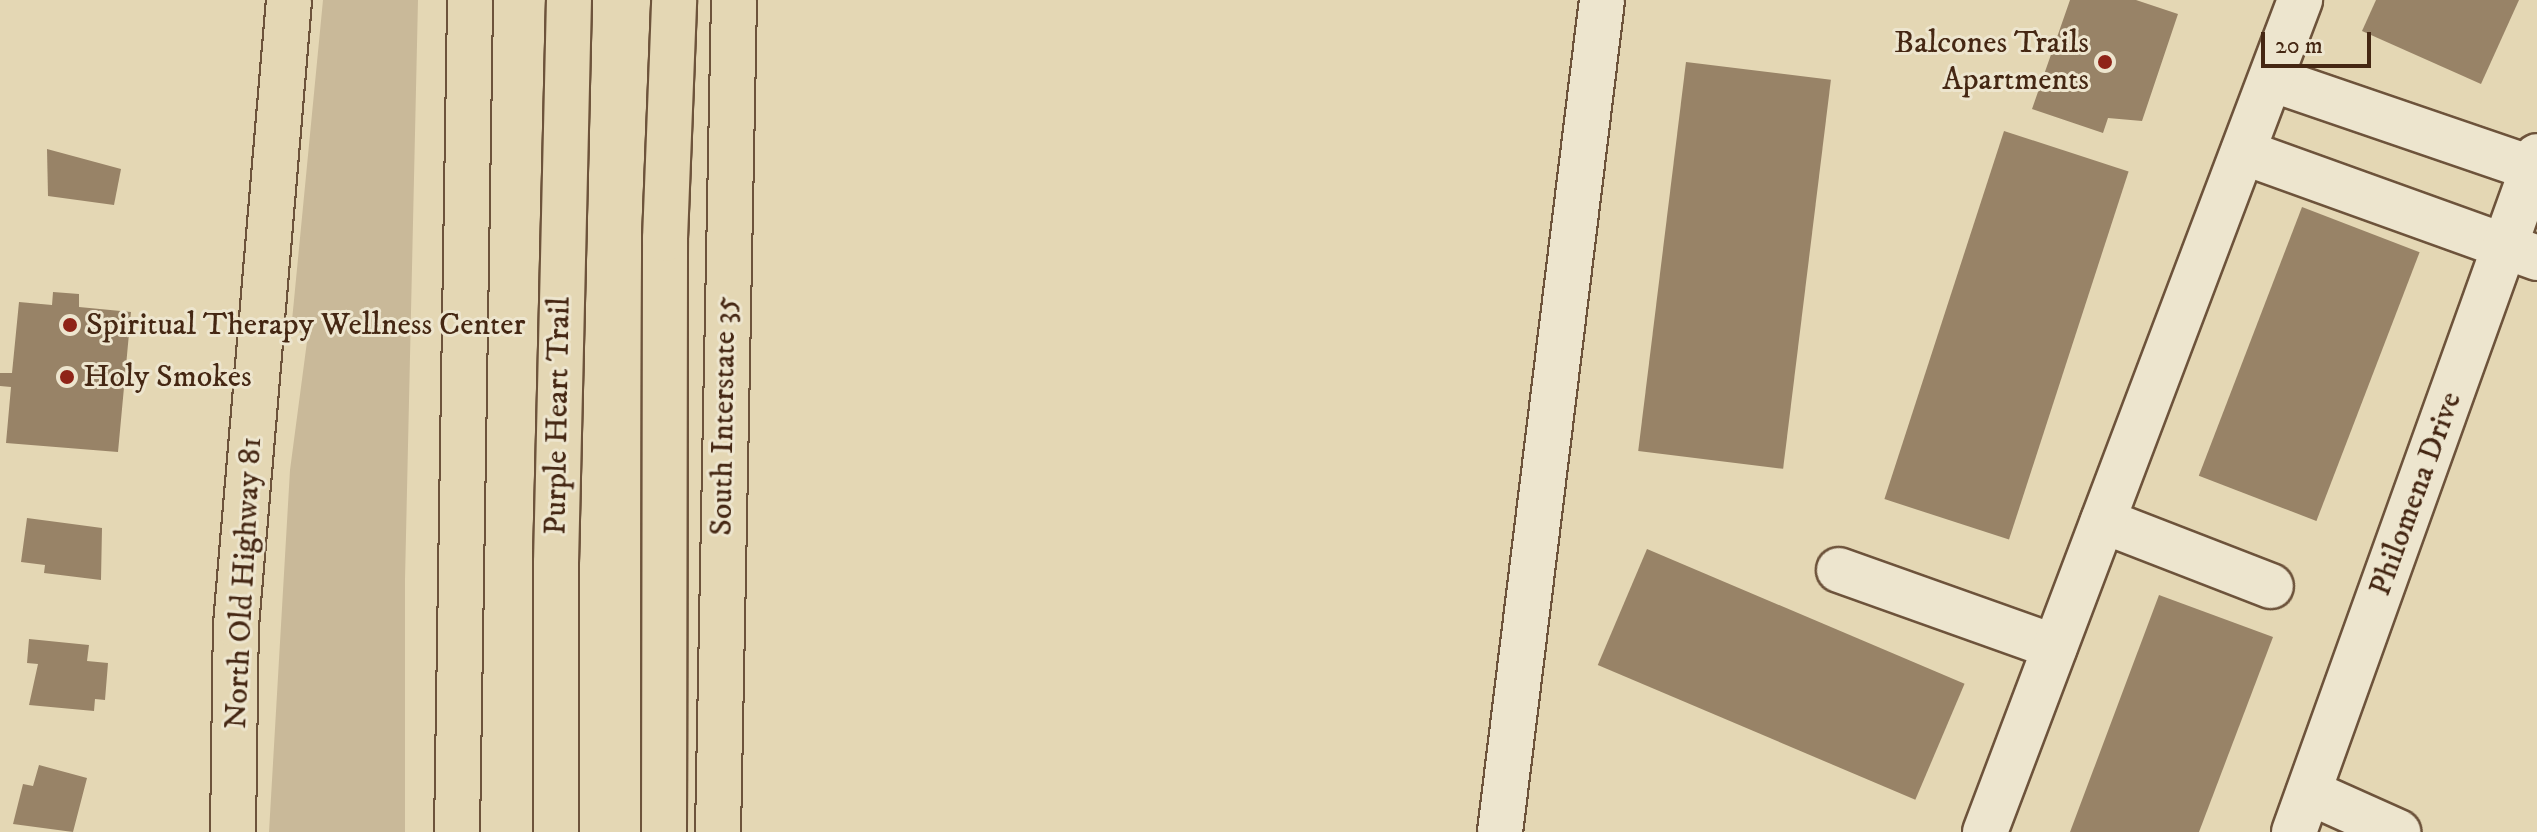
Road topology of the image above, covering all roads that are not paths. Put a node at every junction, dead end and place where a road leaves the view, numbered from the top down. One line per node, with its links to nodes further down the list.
1 (289, 0): 17 (main road, North Old Highway 81)
2 (470, 0): 18 (main road)
3 (569, 0): 19 (main road, Purple Heart Trail)
4 (674, 0): 20 (main road)
5 (734, 0): 21 (main road, South Interstate 35)
6 (1602, 0): 22 (street)
7 (2300, 0): 8 (street)
8 (2271, 79): 9 (street); 10 (street)
9 (2243, 152): 11 (street); 12 (street)
10 (2535, 165): 11 (street, Philomena Drive)
11 (2521, 252): 16 (street, Philomena Drive)
12 (2103, 521): 14 (street); 15 (street)
13 (1839, 570): 15 (street)
14 (2271, 586)
15 (2055, 647): 23 (street)
16 (2309, 792): 24 (street, Philomena Drive); 25 (street)
17 (233, 832)
18 (457, 832)
19 (556, 832)
20 (664, 832)
21 (718, 832)
22 (1500, 832)
23 (1985, 832)
24 (2294, 832)
25 (2398, 832)

